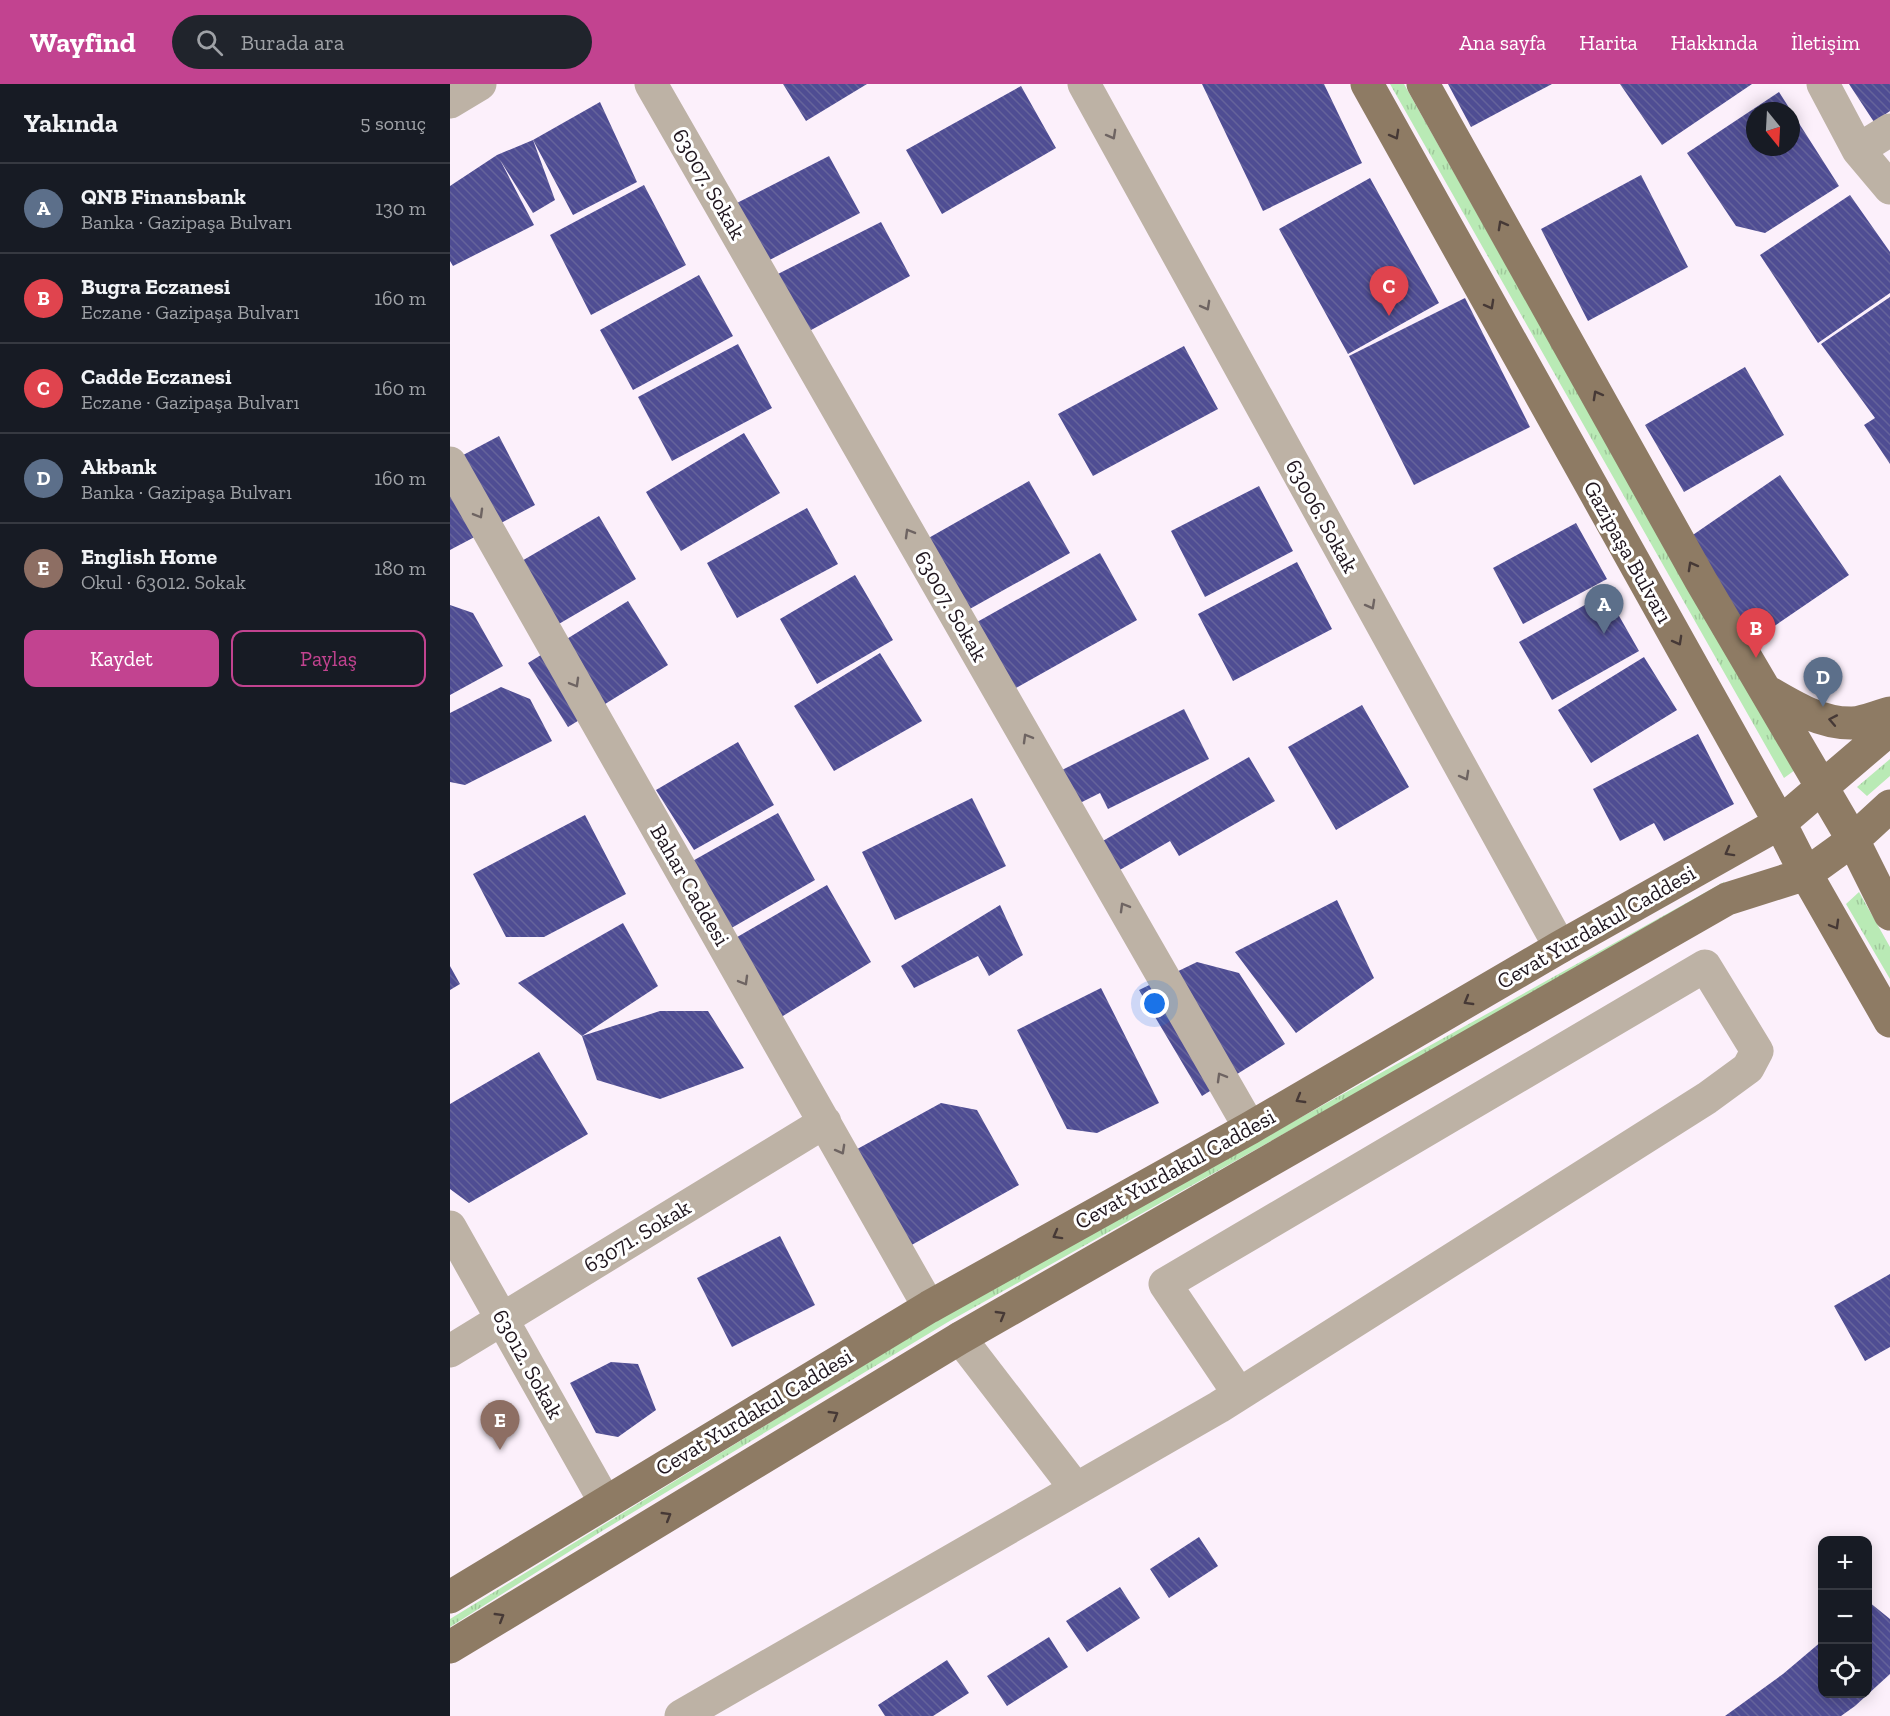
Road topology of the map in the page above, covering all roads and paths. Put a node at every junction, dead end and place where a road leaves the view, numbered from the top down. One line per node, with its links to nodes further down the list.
1 (480, 84): 7 (street)
2 (651, 84): 24 (street, 63007. Sokak, one-way to 2)
3 (1084, 84): 21 (street, 63006. Sokak, one-way to 21)
4 (1367, 84): 17 (main road, Gazipaşa Bulvarı, one-way to 17)
5 (1423, 84): 12 (main road, one-way to 5)
6 (1823, 84): 9 (street)
7 (450, 102)
8 (1890, 130): 9 (street)
9 (1858, 150): 10 (street)
10 (1890, 188)
11 (450, 463): 23 (street, Bahar Caddesi, one-way to 23)
12 (1763, 689): 13 (main road, one-way to 12); 15 (main road)
13 (1890, 713)
14 (1890, 729): 15 (main road, Cevat Yurdakul Caddesi)
15 (1822, 789): 17 (main road, Cevat Yurdakul Caddesi); 18 (main road)
16 (1890, 806): 18 (main road, Cevat Yurdakul Caddesi)
17 (1780, 824): 19 (main road, Gazipaşa Bulvarı); 21 (main road, Cevat Yurdakul Caddesi, one-way to 21)
18 (1853, 840): 19 (main road, Cevat Yurdakul Caddesi); 20 (main road)
19 (1806, 874): 22 (main road, Gazipaşa Bulvarı, one-way to 22); 28 (main road, Cevat Yurdakul Caddesi, one-way to 19)
20 (1890, 914)
21 (1560, 947): 24 (main road, Cevat Yurdakul Caddesi, one-way to 24)
22 (1890, 1021)
23 (825, 1122): 26 (street, Bahar Caddesi, one-way to 26); 27 (street, 63071. Sokak)
24 (1250, 1128): 26 (main road, Cevat Yurdakul Caddesi, one-way to 26)
25 (450, 1227): 27 (street, 63012. Sokak)
26 (929, 1307): 32 (main road, Cevat Yurdakul Caddesi)
27 (502, 1318): 29 (street, 63071. Sokak); 32 (street, 63012. Sokak)
28 (960, 1338): 31 (street); 34 (main road, Cevat Yurdakul Caddesi, one-way to 28)
29 (450, 1351)
30 (1239, 1394): 30 (street); 31 (street)
31 (1076, 1489): 35 (street)
32 (605, 1502): 33 (main road, Cevat Yurdakul Caddesi)
33 (450, 1597)
34 (450, 1647)
35 (681, 1716)

